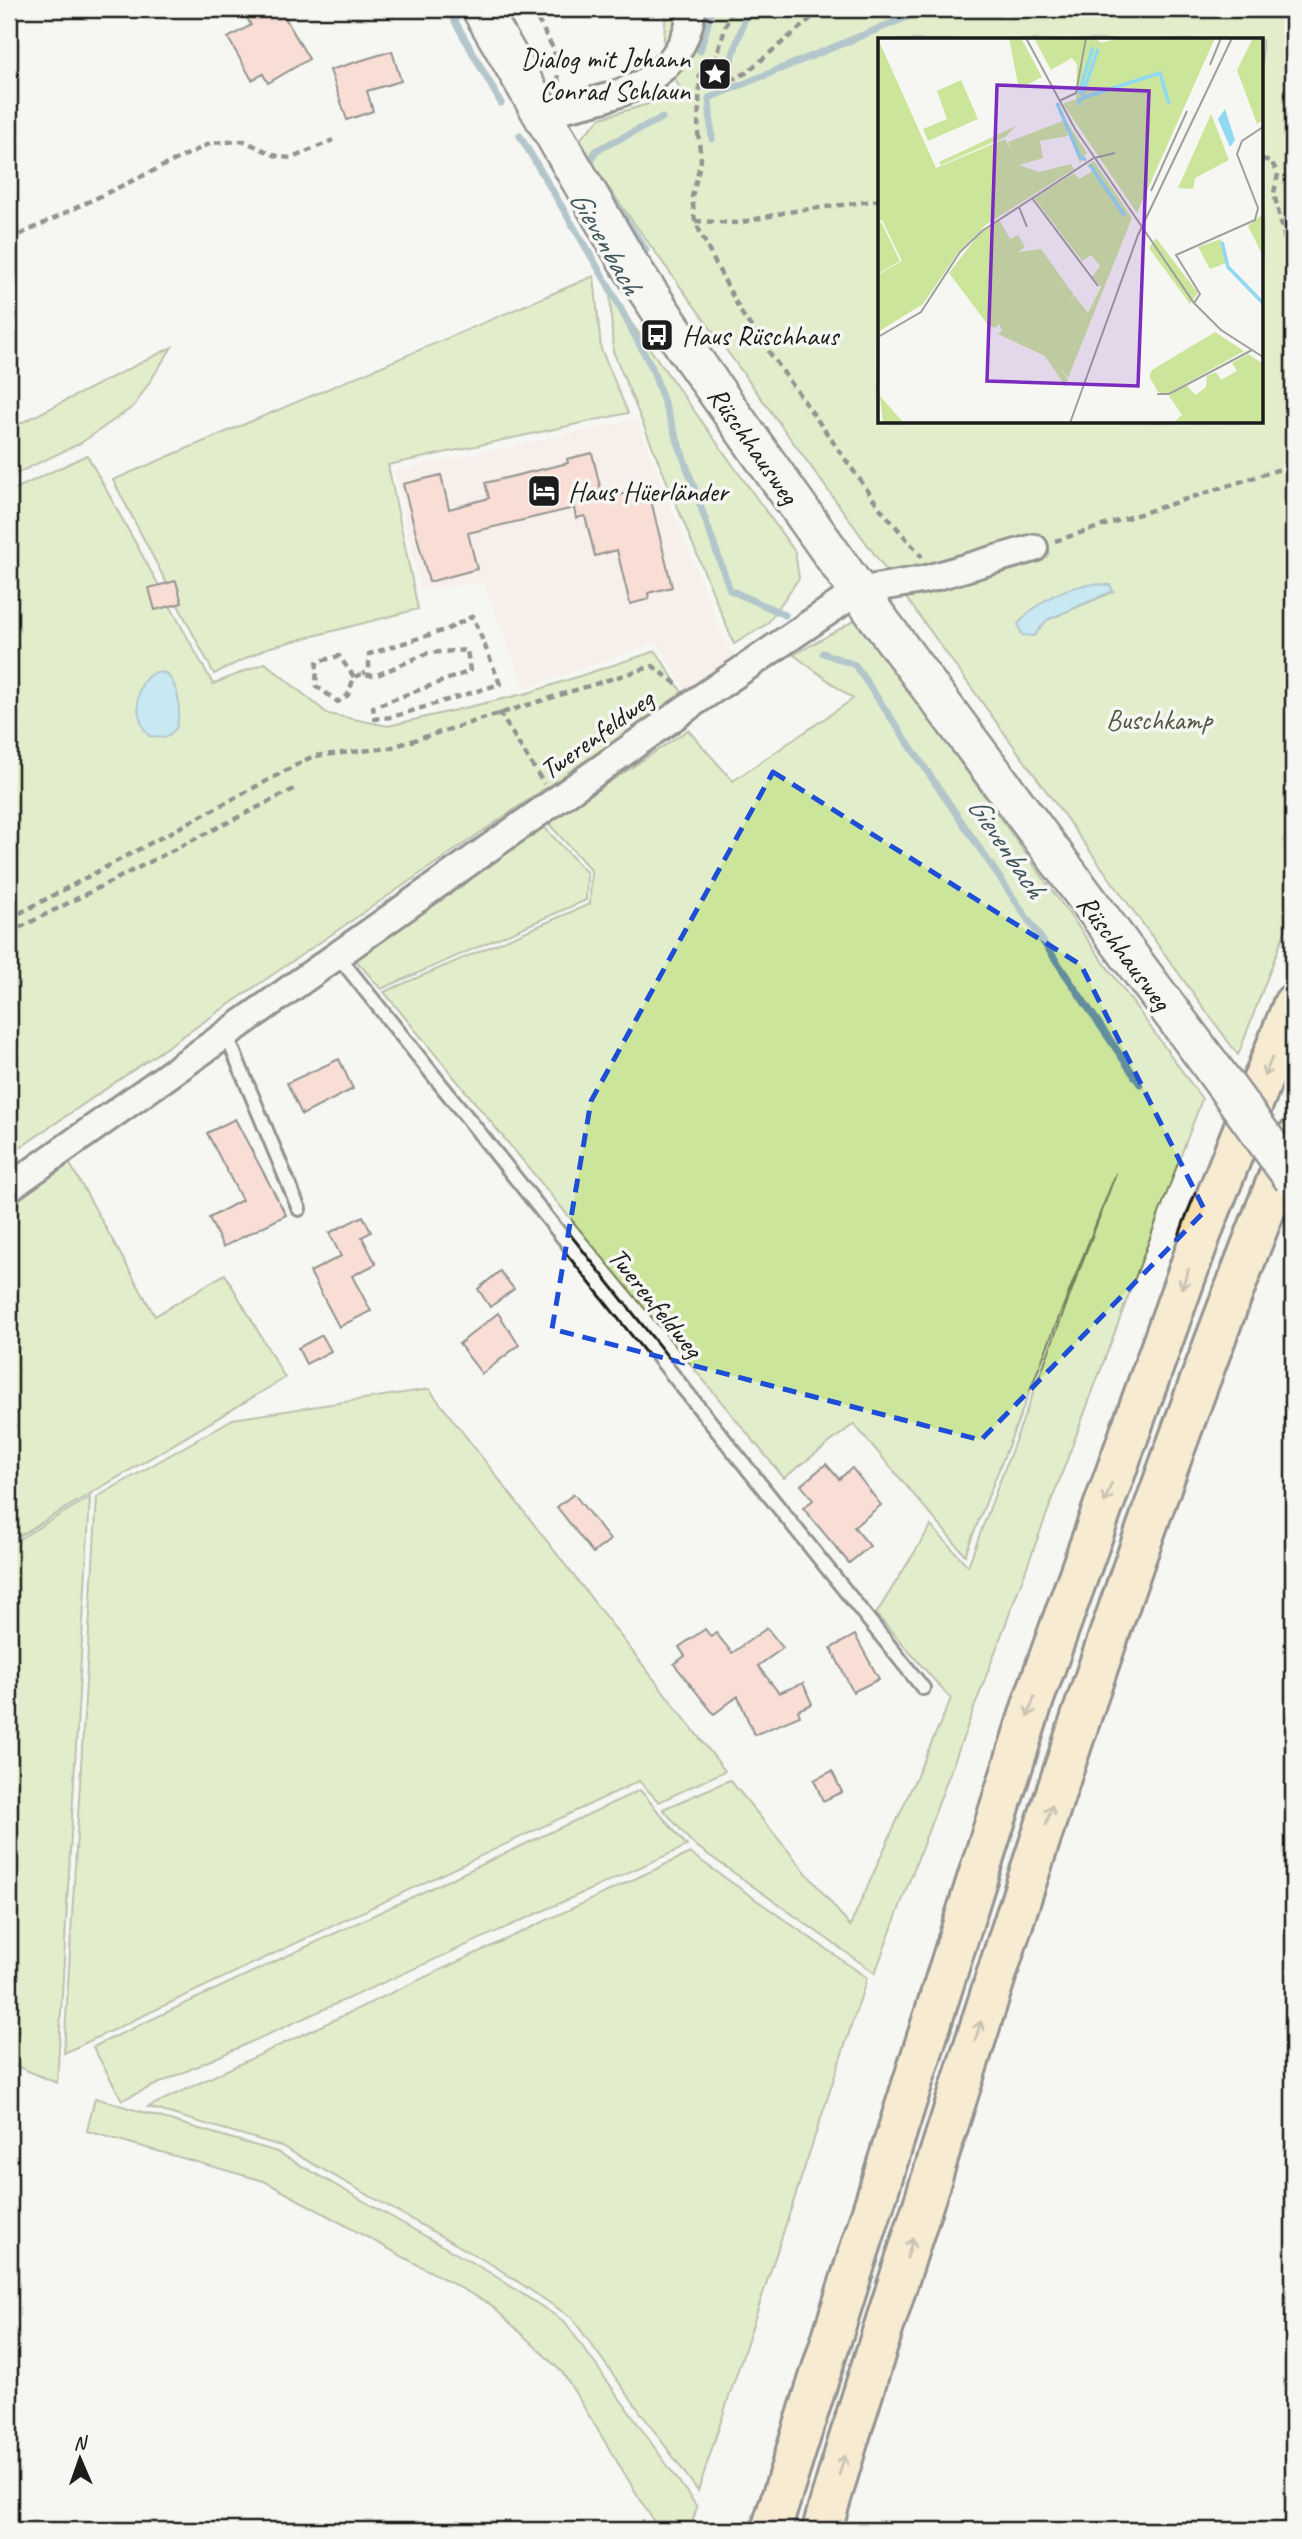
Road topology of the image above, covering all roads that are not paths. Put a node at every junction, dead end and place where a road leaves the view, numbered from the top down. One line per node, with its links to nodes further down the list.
1 (481, 9): 3 (main road, Rüschhausweg)
2 (692, 9): 3 (street)
3 (540, 114): 5 (main road, Rüschhausweg)
4 (1034, 548): 5 (street)
5 (858, 591): 6 (street, Twerenfeldweg); 10 (main road, Rüschhausweg, bridge)
6 (338, 956): 8 (street, Twerenfeldweg); 13 (lane, Twerenfeldweg)
7 (1293, 1003): 14 (highway, one-way to 14)
8 (227, 1036): 11 (street, Twerenfeldweg); 12 (lane)
9 (1293, 1140): 15 (highway, one-way to 9)
10 (1293, 1178)
11 (9, 1188)
12 (299, 1209)
13 (923, 1688)
14 (771, 2530)
15 (822, 2530)

